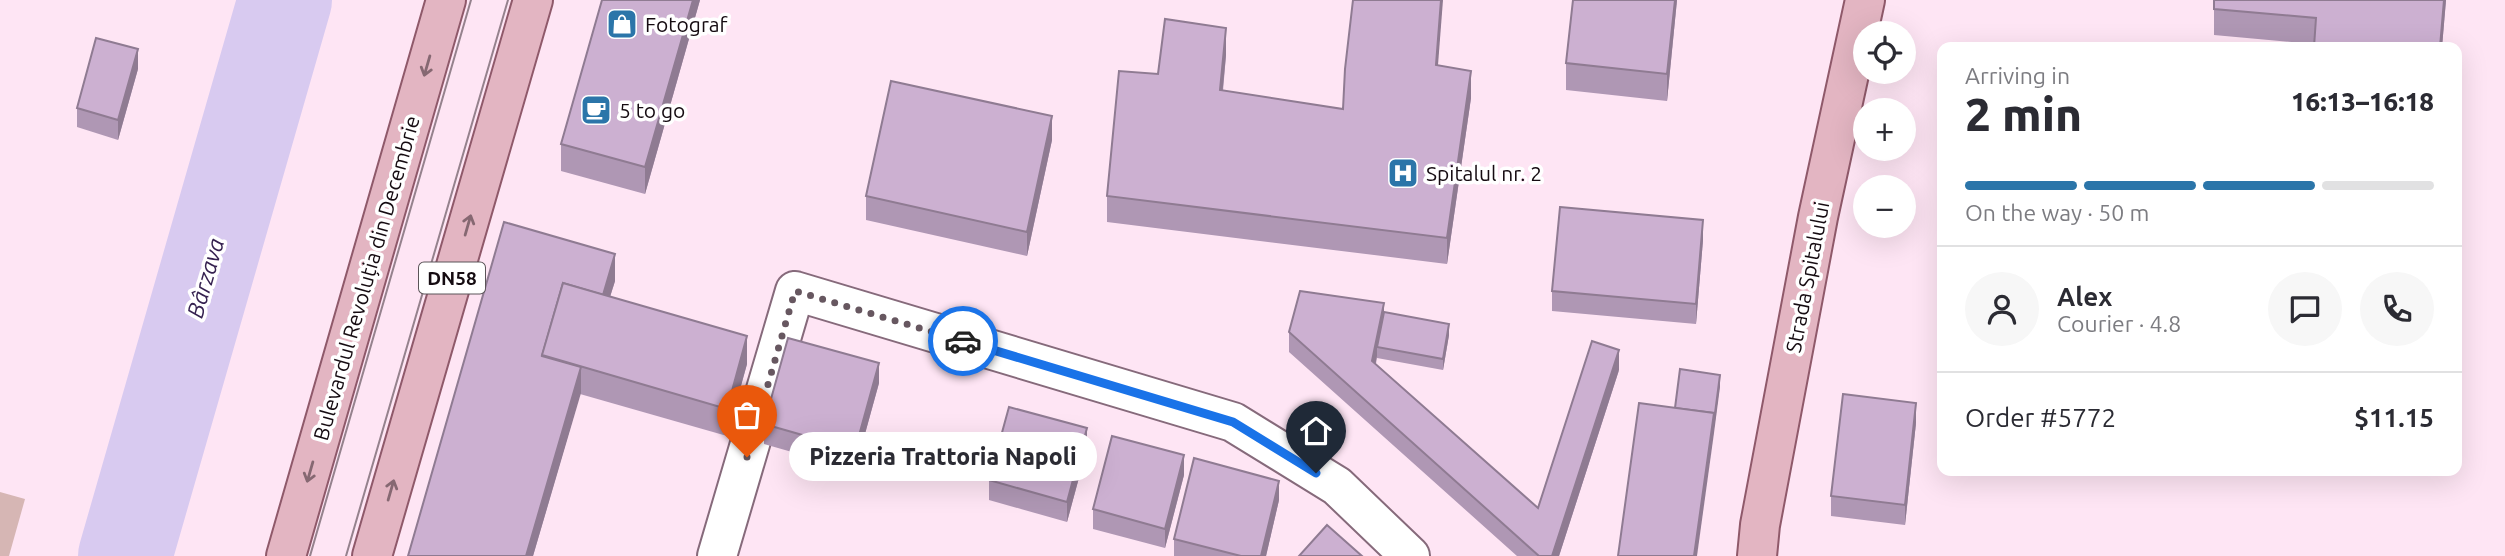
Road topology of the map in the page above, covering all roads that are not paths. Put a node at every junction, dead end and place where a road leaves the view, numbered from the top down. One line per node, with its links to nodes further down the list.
1 (446, 0): 4 (main road, Bulevardul Revoluția din Decembrie, one-way to 4)
2 (533, 0): 5 (main road, DN58, one-way to 2)
3 (1865, 0): 8 (main road, Strada Spitalului)
4 (286, 556)
5 (372, 556)
6 (718, 556): 7 (street)
7 (1410, 556)
8 (1757, 556)

